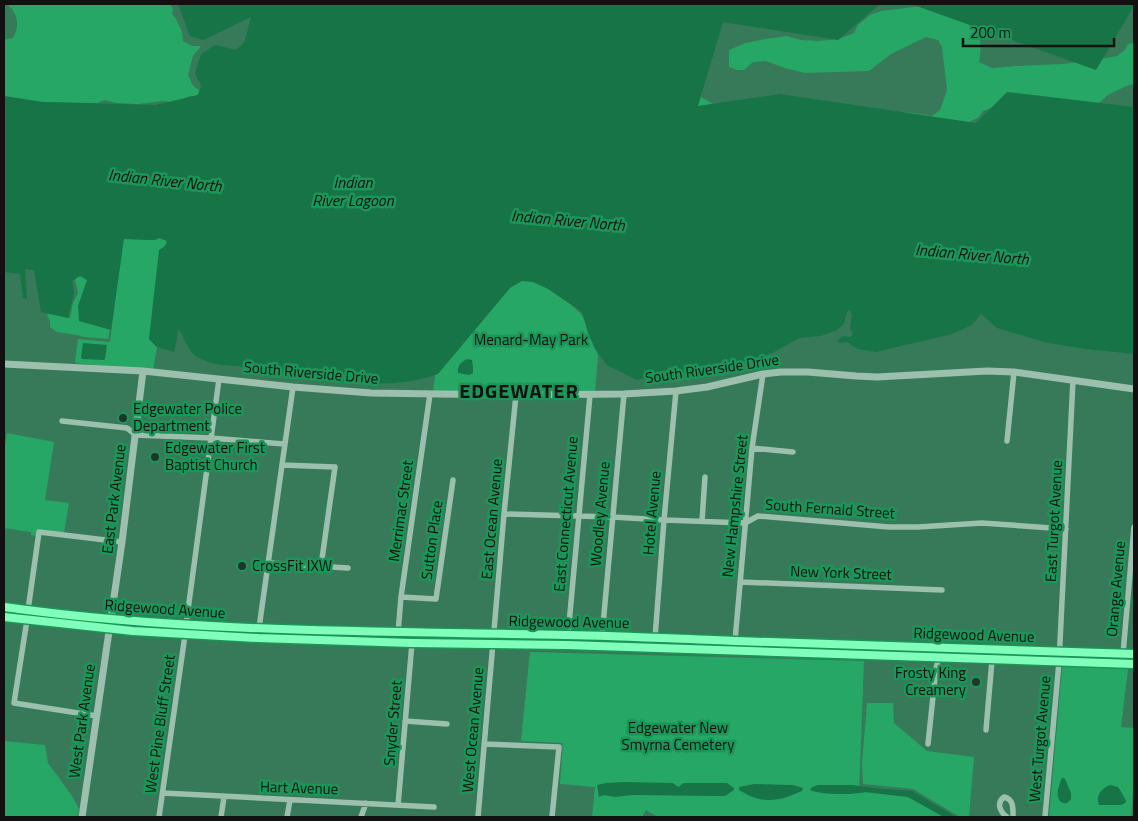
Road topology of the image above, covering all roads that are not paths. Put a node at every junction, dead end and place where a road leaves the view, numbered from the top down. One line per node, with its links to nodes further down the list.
1 (4, 364): 2 (street, South Riverside Drive)
2 (143, 371): 5 (street, South Riverside Drive); 15 (street, East Park Avenue)
3 (1014, 372): 4 (street, South Riverside Drive); 6 (street, South Riverside Drive); 17 (street)
4 (763, 374): 9 (street, South Riverside Drive); 19 (street, New Hampshire Street)
5 (218, 379): 7 (street, South Riverside Drive); 16 (street)
6 (1073, 380): 8 (street, South Riverside Drive); 31 (street, East Turgot Avenue)
7 (293, 387): 10 (street, South Riverside Drive); 18 (street)
8 (1134, 389)
9 (676, 391): 11 (street, South Riverside Drive); 27 (street, Hotel Avenue)
10 (430, 394): 12 (street, South Riverside Drive); 38 (street, Merrimac Street)
11 (624, 394): 13 (street, South Riverside Drive); 26 (street, Woodley Avenue)
12 (516, 395): 13 (street, South Riverside Drive); 24 (street, East Ocean Avenue)
13 (590, 395): 25 (street, East Connecticut Avenue)
14 (62, 421): 15 (street)
15 (136, 435): 16 (street); 32 (street, East Park Avenue)
16 (211, 438): 18 (street); 43 (street)
17 (1006, 440)
18 (284, 444): 21 (street)
19 (752, 448): 20 (street); 29 (street, New Hampshire Street)
20 (793, 452)
21 (282, 465): 33 (street); 34 (street)
22 (705, 477): 28 (street)
23 (453, 480): 38 (street, Sutton Place)
24 (504, 514): 25 (street, South Fernald Street); 48 (street, East Ocean Avenue)
25 (579, 517): 26 (street, South Fernald Street); 50 (street, East Connecticut Avenue)
26 (612, 517): 27 (street, South Fernald Street); 51 (street, Woodley Avenue)
27 (664, 520): 28 (street, South Fernald Street); 52 (street, Hotel Avenue)
28 (702, 521): 29 (street, South Fernald Street)
29 (745, 522): 31 (street, South Fernald Street); 36 (street, New Hampshire Street)
30 (1134, 527): 63 (street, Orange Avenue)
31 (1066, 529): 62 (street, East Turgot Avenue)
32 (122, 542): 40 (street); 42 (street, East Park Avenue)
33 (269, 563): 34 (street); 44 (street)
34 (322, 566): 35 (street)
35 (348, 568)
36 (740, 582): 37 (street, New York Street); 54 (street, New Hampshire Street)
37 (942, 590)
38 (401, 597): 47 (street, Merrimac Street)
39 (4, 607): 40 (main road, Ridgewood Avenue)
40 (27, 615): 41 (main road, Ridgewood Avenue); 42 (main road, Ridgewood Avenue); 45 (main road, Ridgewood Avenue); 70 (street)
41 (4, 617)
42 (111, 619): 43 (main road, Ridgewood Avenue); 45 (street, East Park Avenue)
43 (186, 625): 44 (main road, Ridgewood Avenue)
44 (259, 628): 46 (main road, Ridgewood Avenue); 49 (main road)
45 (110, 629): 49 (main road, Ridgewood Avenue); 70 (street, West Park Avenue)
46 (361, 631): 47 (main road, Ridgewood Avenue); 53 (main road)
47 (398, 633): 48 (main road, Ridgewood Avenue)
48 (494, 634): 50 (main road, Ridgewood Avenue); 56 (street, East Ocean Avenue)
49 (190, 635): 53 (main road, Ridgewood Avenue); 76 (street, West Pine Bluff Street)
50 (568, 635): 51 (main road, Ridgewood Avenue)
51 (602, 636): 52 (main road, Ridgewood Avenue)
52 (655, 638): 54 (main road, Ridgewood Avenue)
53 (309, 640): 55 (main road, Ridgewood Avenue)
54 (733, 641): 57 (main road, Ridgewood Avenue); 59 (main road)
55 (412, 643): 56 (main road, Ridgewood Avenue); 71 (street, Snyder Street)
56 (493, 644): 59 (main road, Ridgewood Avenue); 74 (street, West Ocean Avenue)
57 (816, 644): 58 (main road, Ridgewood Avenue); 61 (main road)
58 (934, 647): 60 (main road, Ridgewood Avenue); 65 (main road)
59 (667, 649): 61 (main road, Ridgewood Avenue)
60 (998, 650): 62 (main road, Ridgewood Avenue); 66 (main road)
61 (743, 651): 65 (main road, Ridgewood Avenue)
62 (1060, 652): 63 (main road, Ridgewood Avenue); 68 (street, East Turgot Avenue)
63 (1122, 654): 64 (main road, Ridgewood Avenue)
64 (1134, 654)
65 (869, 656): 66 (main road, Ridgewood Avenue)
66 (939, 658): 67 (main road, Ridgewood Avenue); 75 (street)
67 (992, 660): 68 (main road, Ridgewood Avenue); 73 (street)
68 (1060, 662): 69 (main road, Ridgewood Avenue); 91 (street, West Turgot Avenue)
69 (1134, 664)
70 (97, 716): 82 (street, West Park Avenue)
71 (405, 721): 72 (street); 80 (street, Snyder Street)
72 (446, 724)
73 (986, 730)
74 (484, 744): 87 (street, West Ocean Avenue); 88 (street)
75 (928, 744)
76 (163, 793): 77 (street, Hart Avenue); 83 (street, West Pine Bluff Street)
77 (224, 797): 78 (street, Hart Avenue); 84 (street)
78 (290, 800): 79 (street, Hart Avenue); 85 (street)
79 (366, 803): 80 (street, Hart Avenue); 86 (street)
80 (398, 805): 81 (street, Hart Avenue)
81 (434, 806)
82 (82, 817)
83 (159, 817)
84 (221, 817)
85 (287, 817)
86 (362, 817)
87 (478, 817)
88 (552, 817)
89 (1006, 817): 90 (street)
90 (1013, 817)
91 (1045, 817)

